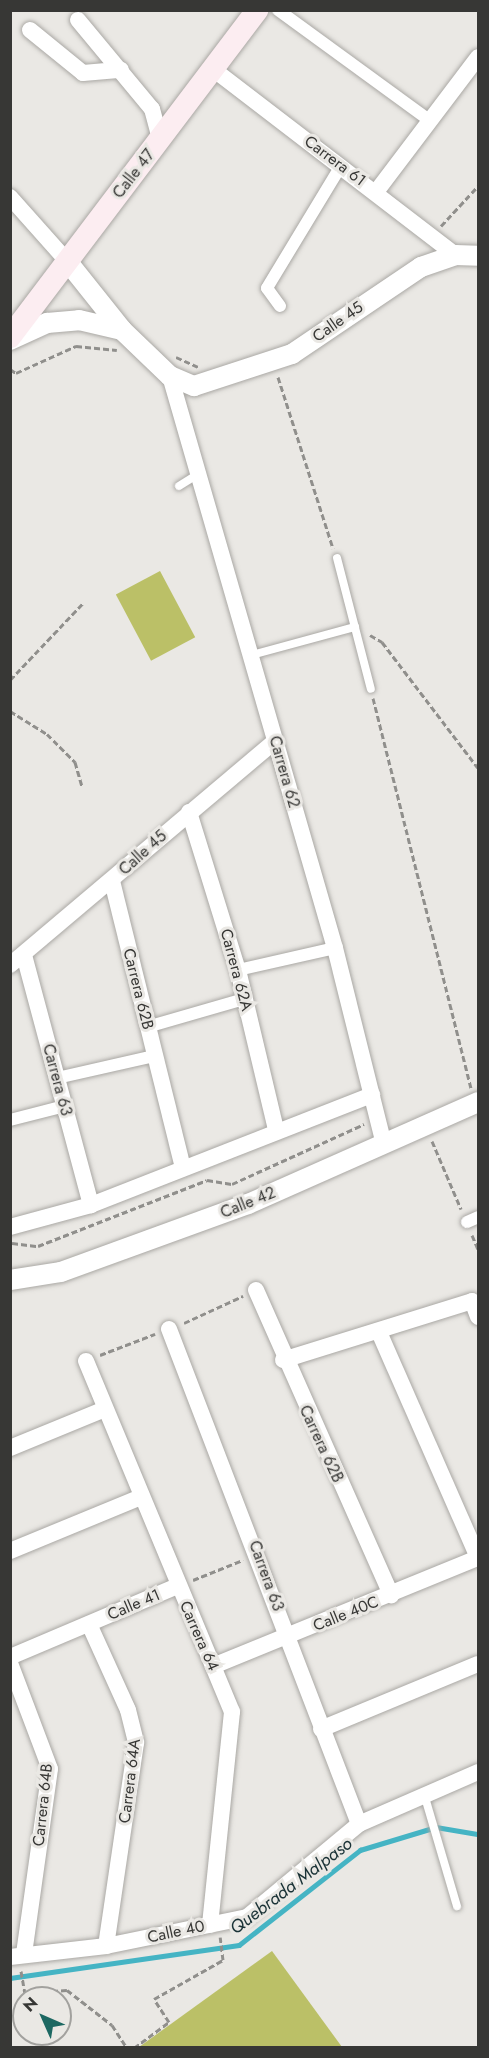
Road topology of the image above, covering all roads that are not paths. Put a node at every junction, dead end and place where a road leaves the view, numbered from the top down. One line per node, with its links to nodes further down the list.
1 (257, 10): 6 (main road, Calle 47)
2 (278, 10): 10 (street)
3 (78, 20): 7 (street)
4 (30, 30): 7 (street)
5 (478, 57): 10 (street)
6 (213, 69): 9 (main road, Calle 47); 12 (street, Carrera 61)
7 (121, 70): 8 (street)
8 (152, 108): 9 (street); 11 (street)
9 (175, 119): 11 (main road, Calle 47)
10 (429, 120): 13 (street)
11 (160, 139): 17 (main road, Calle 47)
12 (341, 165): 13 (street, Carrera 61); 18 (street)
13 (376, 192): 15 (street, Carrera 61)
14 (10, 197): 17 (street)
15 (455, 255): 16 (street, Calle 45); 22 (street, Calle 45)
16 (478, 256)
17 (67, 261): 19 (street); 20 (main road, Calle 47)
18 (280, 306)
19 (122, 330): 20 (street); 21 (street)
20 (10, 338)
21 (166, 370): 22 (street); 23 (street)
22 (198, 377): 23 (street)
23 (179, 402): 24 (street, Carrera 62)
24 (200, 473): 25 (lane); 28 (street, Carrera 62)
25 (179, 486)
26 (337, 558): 27 (lane)
27 (355, 627): 28 (lane); 29 (lane)
28 (248, 656): 30 (street, Carrera 62)
29 (371, 689)
30 (275, 741): 31 (street, Calle 45); 33 (street, Carrera 62)
31 (189, 812): 32 (street, Calle 45); 35 (street, Carrera 62A)
32 (112, 881): 34 (street, Calle 45); 37 (street, Carrera 62B)
33 (334, 948): 35 (street); 40 (street, Carrera 62)
34 (17, 960): 39 (street, Carrera 63)
35 (238, 970): 36 (street, Carrera 62A)
36 (244, 999): 37 (street); 44 (street, Carrera 62A)
37 (147, 1027): 38 (street, Carrera 62B)
38 (154, 1056): 39 (street); 46 (street, Carrera 62B)
39 (57, 1078): 42 (street, Carrera 63)
40 (372, 1095): 44 (street); 45 (street, Carrera 62)
41 (475, 1097): 45 (street, Calle 42)
42 (65, 1106): 43 (street); 47 (street, Carrera 63)
43 (10, 1120)
44 (276, 1129): 46 (street)
45 (384, 1144): 49 (street, Calle 42)
46 (183, 1167): 47 (street)
47 (91, 1205): 48 (street)
48 (10, 1227)
49 (10, 1280)
50 (256, 1290): 55 (street, Carrera 62B)
51 (478, 1317): 53 (street)
52 (169, 1329): 64 (street, Carrera 63)
53 (379, 1332): 55 (street); 60 (street)
54 (86, 1360): 56 (street, Carrera 64)
55 (283, 1360): 62 (street, Carrera 62B)
56 (105, 1409): 57 (street); 58 (street, Carrera 64)
57 (10, 1448)
58 (141, 1497): 59 (street); 61 (street, Carrera 64)
59 (10, 1551)
60 (478, 1558): 62 (street, Calle 40C)
61 (177, 1586): 63 (street, Calle 41); 68 (street, Carrera 64)
62 (391, 1595): 64 (street, Calle 40C)
63 (89, 1624): 65 (street, Calle 41); 75 (street, Carrera 64A)
64 (288, 1637): 68 (street, Calle 40C); 69 (street, Carrera 63)
65 (10, 1657)
66 (10, 1663): 76 (street, Carrera 64B)
67 (478, 1664): 69 (street)
68 (213, 1666): 74 (street, Carrera 64)
69 (321, 1729): 72 (street, Carrera 63)
70 (478, 1772): 71 (street, Calle 40)
71 (427, 1800): 72 (street, Calle 40); 73 (lane)
72 (359, 1824): 74 (street, Calle 40)
73 (457, 1906)
74 (214, 1930): 75 (street, Calle 40)
75 (106, 1946): 76 (street, Calle 40)
76 (18, 1959)

